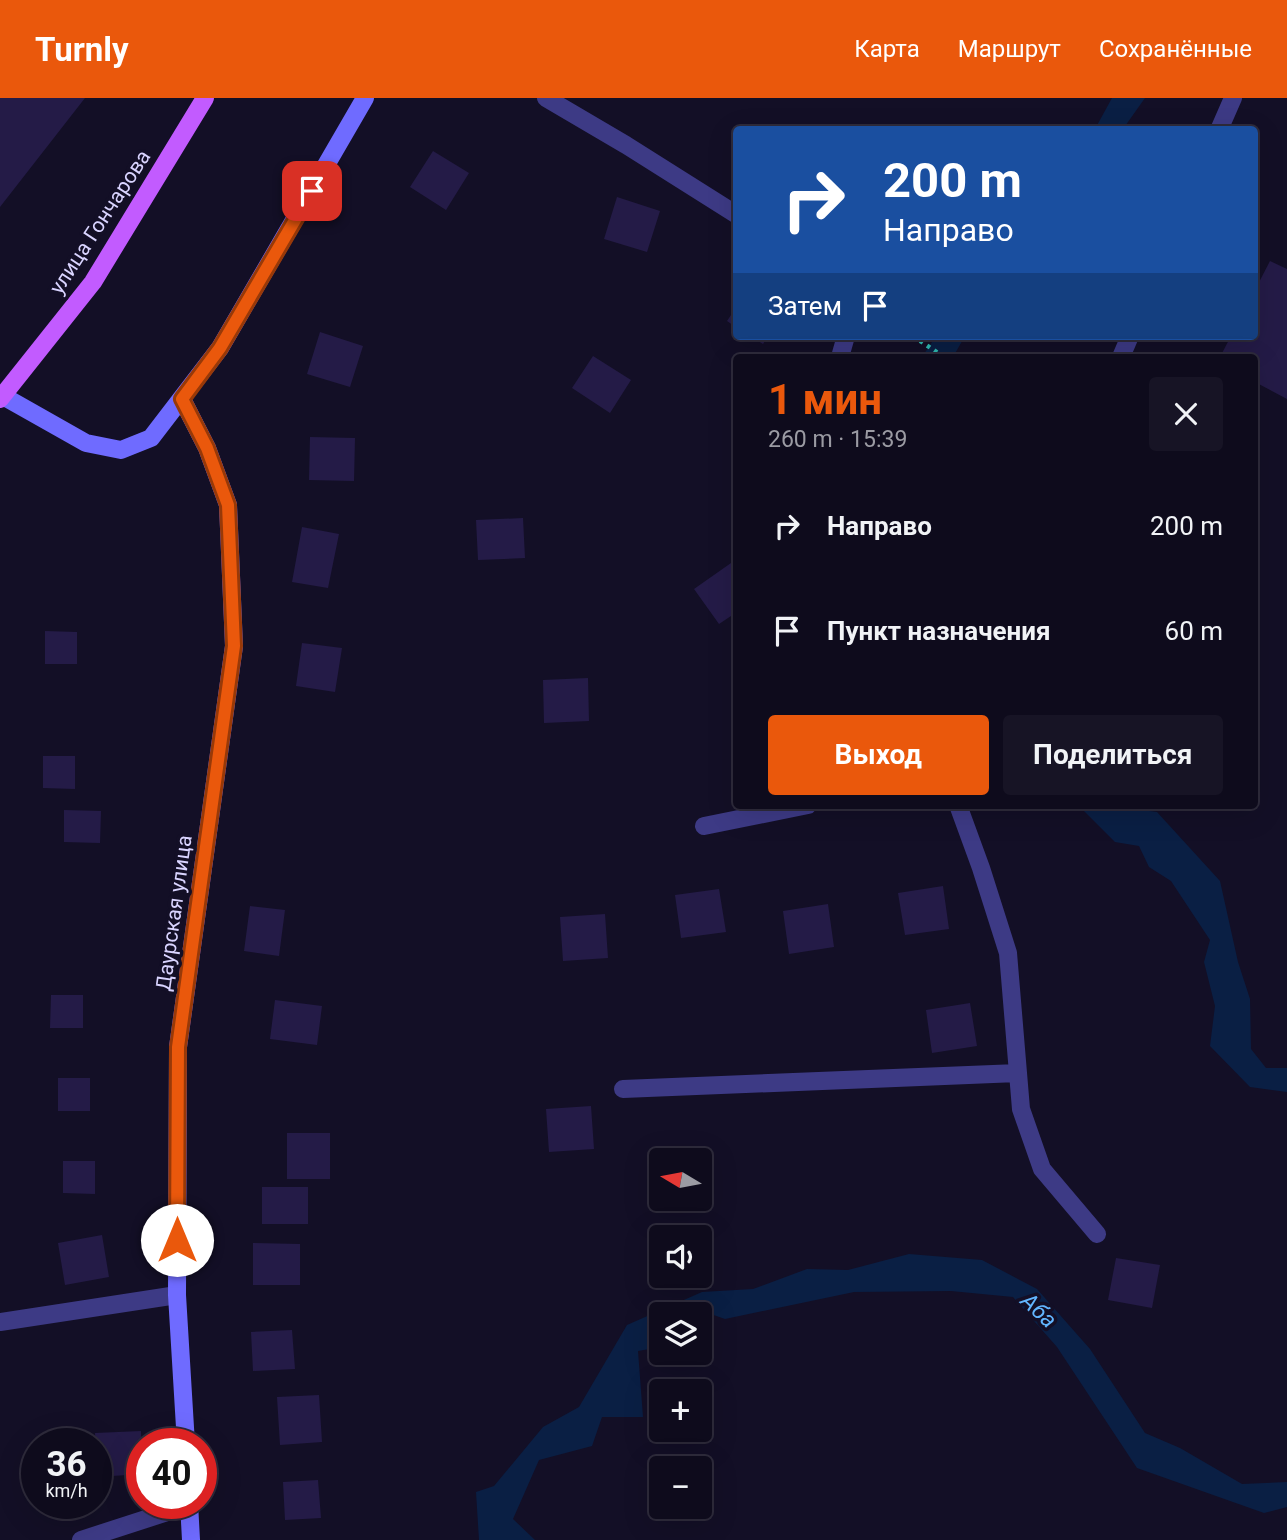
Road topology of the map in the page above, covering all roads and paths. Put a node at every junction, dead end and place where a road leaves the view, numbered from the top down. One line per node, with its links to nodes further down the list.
1 (205, 98): 9 (main road, улица Гончарова)
2 (365, 98): 10 (street)
3 (546, 98): 6 (street)
4 (1233, 98): 5 (street)
5 (1221, 126)
6 (733, 212)
7 (919, 340): 8 (path)
8 (940, 354)
9 (1, 398): 10 (street)
10 (182, 399): 17 (street, Даурская улица)
11 (788, 809): 13 (street)
12 (959, 809): 14 (street)
13 (705, 826)
14 (1018, 1073): 15 (street); 16 (street)
15 (623, 1089)
16 (1097, 1234)
17 (177, 1295): 18 (street); 19 (street, Даурская улица)
18 (0, 1322)
19 (185, 1428)
20 (144, 1519): 22 (street)
21 (190, 1519): 23 (street)
22 (81, 1540)
23 (191, 1540)

